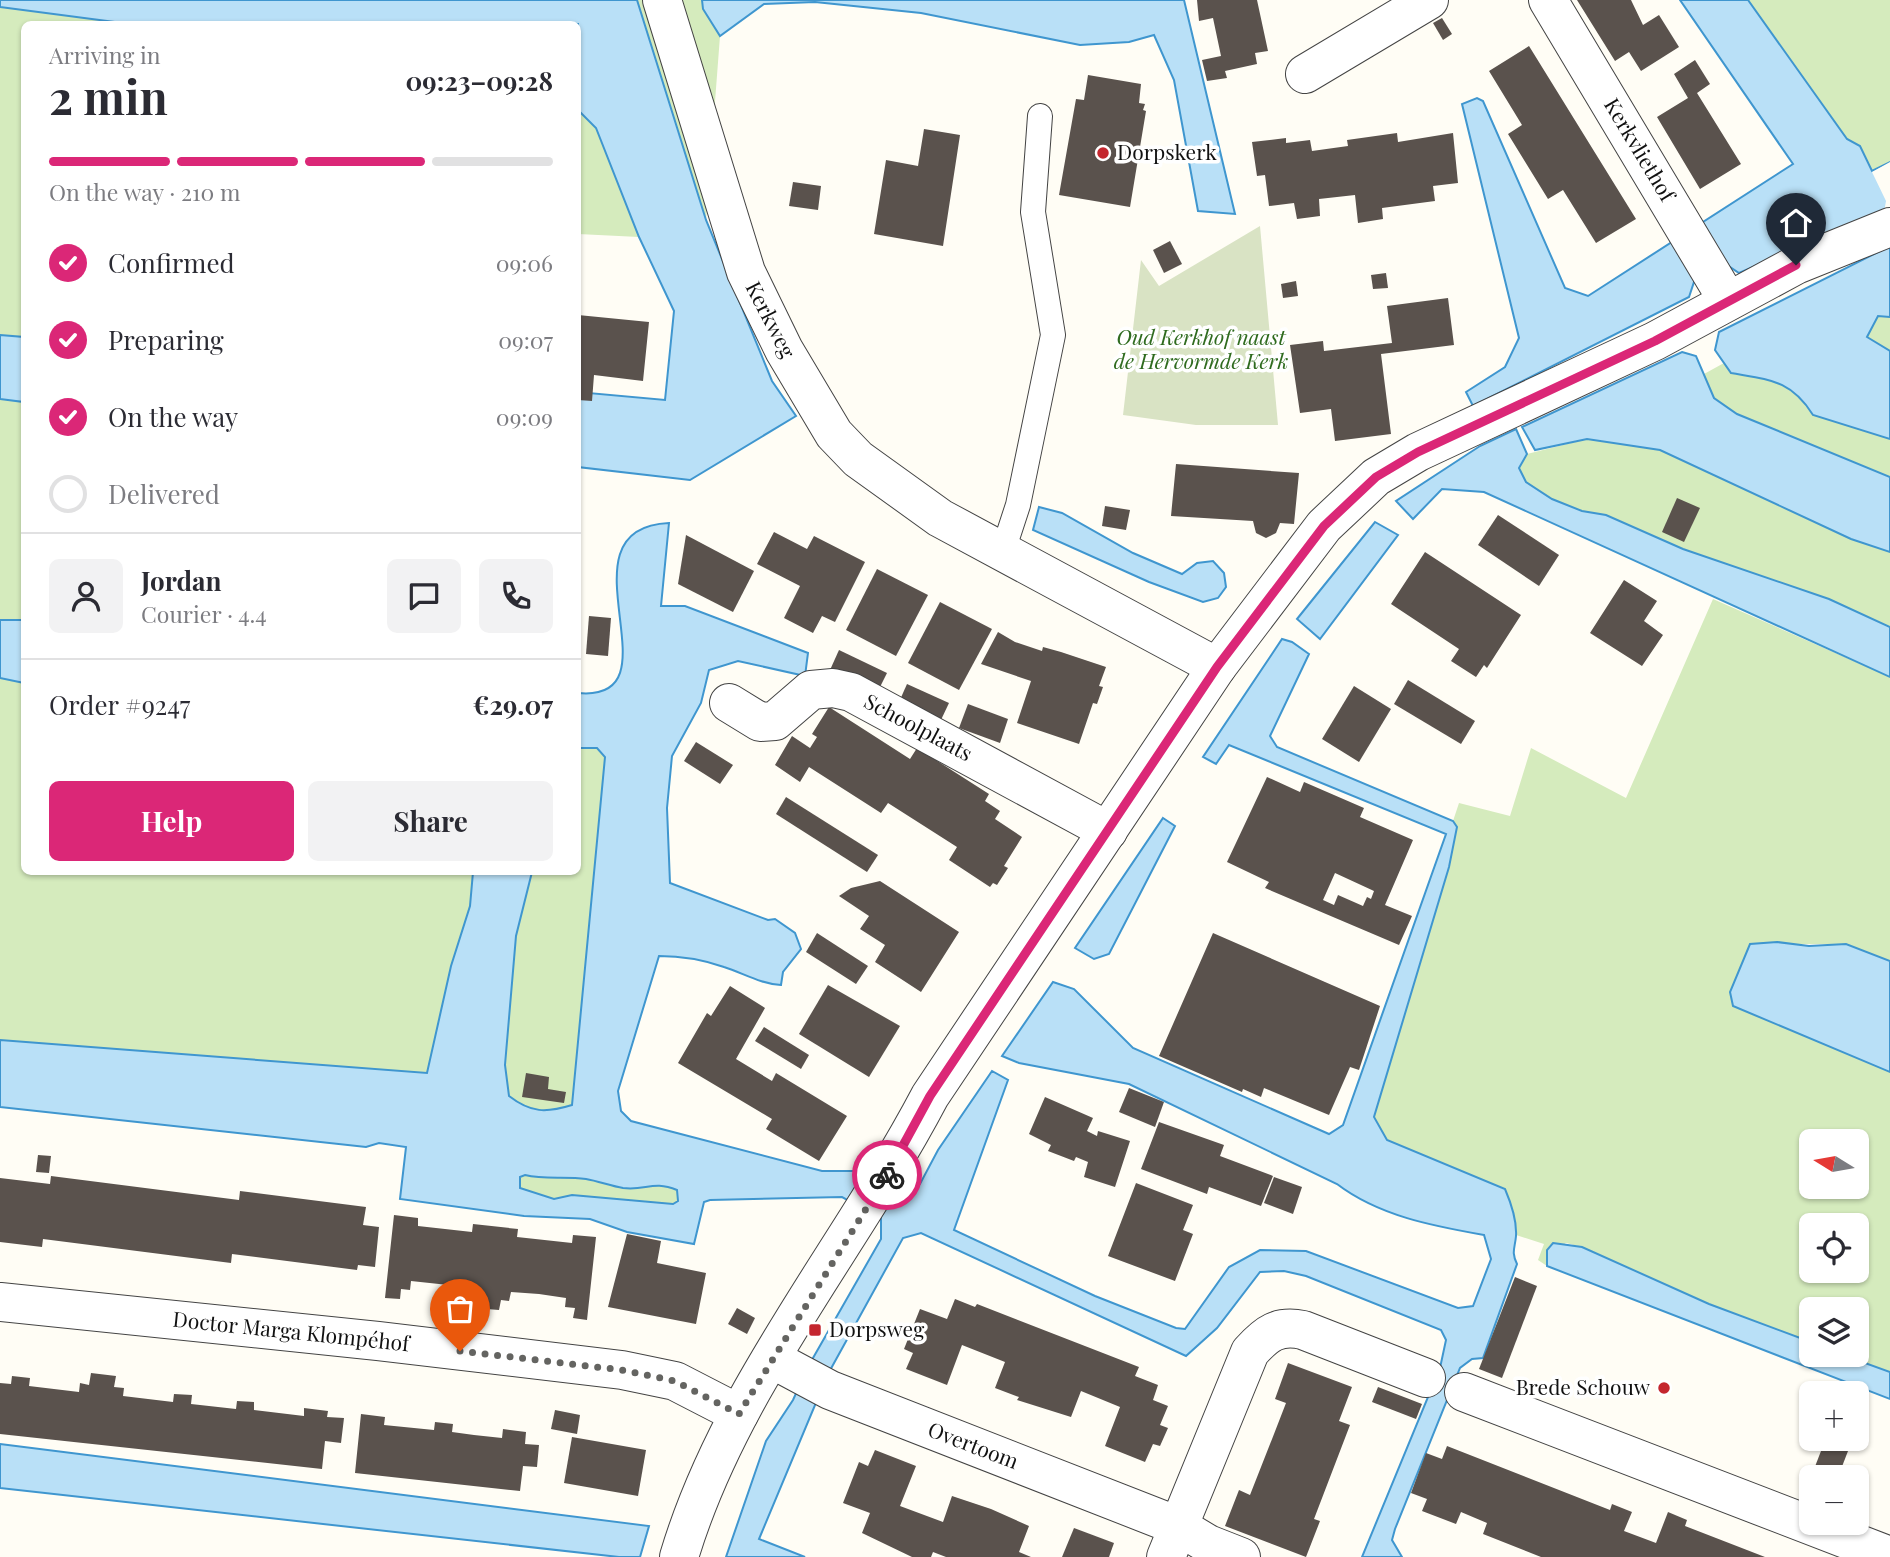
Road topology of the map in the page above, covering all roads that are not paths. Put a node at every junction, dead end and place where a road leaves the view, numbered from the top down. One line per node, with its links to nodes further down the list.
1 (662, 0): 8 (street, Kerkweg)
2 (1429, 0): 4 (street)
3 (1548, 0): 7 (street, Kerkvliethof)
4 (1305, 74)
5 (1040, 116): 8 (lane)
6 (1890, 227): 7 (street)
7 (1728, 302): 9 (street)
8 (1002, 554): 9 (street, Kerkweg)
9 (1217, 667): 11 (street)
10 (729, 703): 11 (street, Schoolplaats)
11 (1108, 831): 13 (street)
12 (0, 1302): 16 (street, Doctor Marga Klompéhof)
13 (800, 1375): 16 (street); 17 (street, Overtoom)
14 (1426, 1378): 17 (street)
15 (1464, 1392): 18 (street)
16 (739, 1414): 19 (street)
17 (1172, 1541): 20 (street, Overtoom)
18 (1890, 1556)
19 (679, 1557)
20 (1241, 1557)

